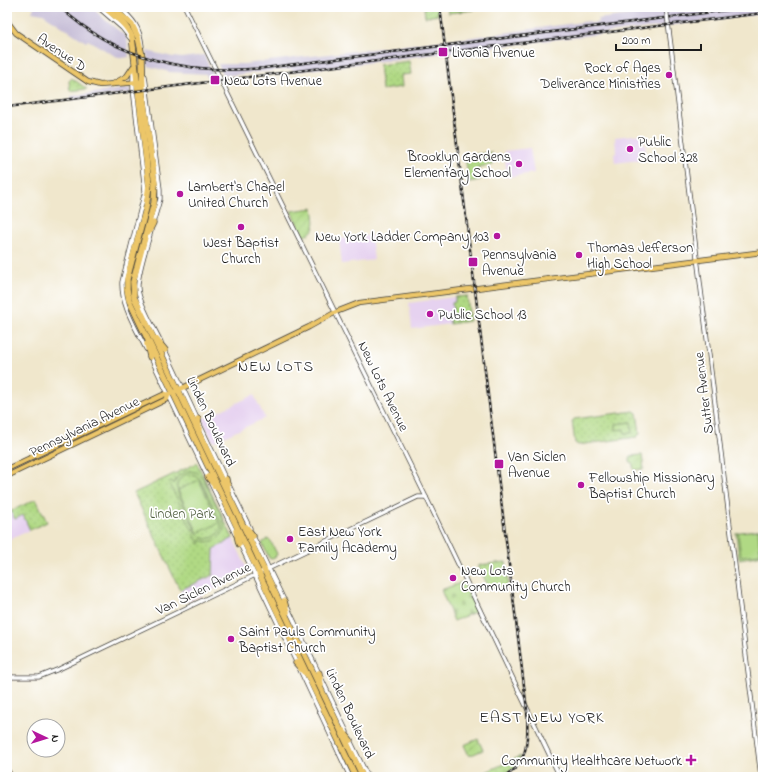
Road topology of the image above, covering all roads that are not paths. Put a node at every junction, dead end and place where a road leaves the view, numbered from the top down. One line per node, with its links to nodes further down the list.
1 (98, 7): 8 (street, Linden Boulevard)
2 (104, 7): 8 (highway, Linden Boulevard)
3 (112, 7): 9 (highway, Linden Boulevard)
4 (119, 7): 9 (street, Linden Boulevard)
5 (185, 7): 18 (street, New Lots Avenue)
6 (666, 8): 17 (street, Sutter Avenue, bridge)
7 (7, 21): 13 (main road, Avenue D)
8 (133, 44): 10 (highway, Linden Boulevard)
9 (142, 56): 12 (highway, Linden Boulevard); 14 (street, Linden Boulevard)
10 (135, 59): 11 (street, Linden Boulevard); 12 (highway, Linden Boulevard)
11 (133, 68): 12 (street, Linden Boulevard); 13 (main road)
12 (138, 82): 13 (main road, Avenue D); 15 (highway, Linden Boulevard); 19 (highway, Linden Boulevard); 21 (street, Linden Boulevard)
13 (112, 84)
14 (153, 223): 15 (highway); 20 (street, Linden Boulevard)
15 (143, 243): 19 (highway, Linden Boulevard)
16 (763, 252): 17 (main road, Pennsylvania Avenue)
17 (698, 261): 18 (main road, Pennsylvania Avenue); 55 (street, Sutter Avenue)
18 (336, 312): 22 (main road, Pennsylvania Avenue); 30 (street, New Lots Avenue)
19 (147, 332): 20 (highway); 21 (highway); 22 (highway, Linden Boulevard)
20 (164, 350): 22 (street, Linden Boulevard)
21 (150, 357): 22 (street, Linden Boulevard)
22 (175, 391): 23 (street, Linden Boulevard); 24 (highway, Linden Boulevard); 25 (main road, Pennsylvania Avenue); 26 (main road, Pennsylvania Avenue); 27 (street, Linden Boulevard); 29 (highway, Linden Boulevard)
23 (198, 419): 24 (highway); 28 (street, Linden Boulevard)
24 (201, 438): 31 (highway, Linden Boulevard)
25 (7, 469)
26 (7, 476)
27 (208, 477): 29 (highway); 35 (street, Linden Boulevard)
28 (226, 479): 31 (highway); 34 (street, Linden Boulevard)
29 (221, 494): 32 (highway, Linden Boulevard)
30 (426, 497): 36 (street, Van Siclen Avenue); 54 (street, New Lots Avenue)
31 (230, 500): 33 (highway, Linden Boulevard)
32 (233, 519): 35 (highway); 36 (highway, Linden Boulevard)
33 (240, 519): 34 (highway); 36 (highway, Linden Boulevard)
34 (253, 536): 36 (street, Linden Boulevard)
35 (239, 544): 36 (street, Linden Boulevard)
36 (262, 572): 37 (street, Linden Boulevard); 38 (highway, Linden Boulevard); 39 (street, Linden Boulevard); 41 (street, Van Siclen Avenue); 42 (highway, Linden Boulevard)
37 (284, 601): 38 (highway); 40 (street, Linden Boulevard)
38 (290, 624): 43 (highway, Linden Boulevard)
39 (296, 663): 42 (highway); 46 (street, Linden Boulevard)
40 (319, 673): 43 (highway); 47 (street, Linden Boulevard)
41 (7, 677)
42 (309, 679): 44 (highway, Linden Boulevard)
43 (323, 693): 45 (highway, Linden Boulevard)
44 (324, 711): 46 (highway); 51 (highway, Linden Boulevard)
45 (336, 721): 47 (highway); 52 (highway, Linden Boulevard)
46 (329, 732): 50 (street, Linden Boulevard)
47 (350, 740): 53 (street, Linden Boulevard)
48 (7, 770): 49 (main road)
49 (11, 777)
50 (350, 777)
51 (356, 777)
52 (363, 777)
53 (368, 777)
54 (560, 777)
55 (761, 777)

